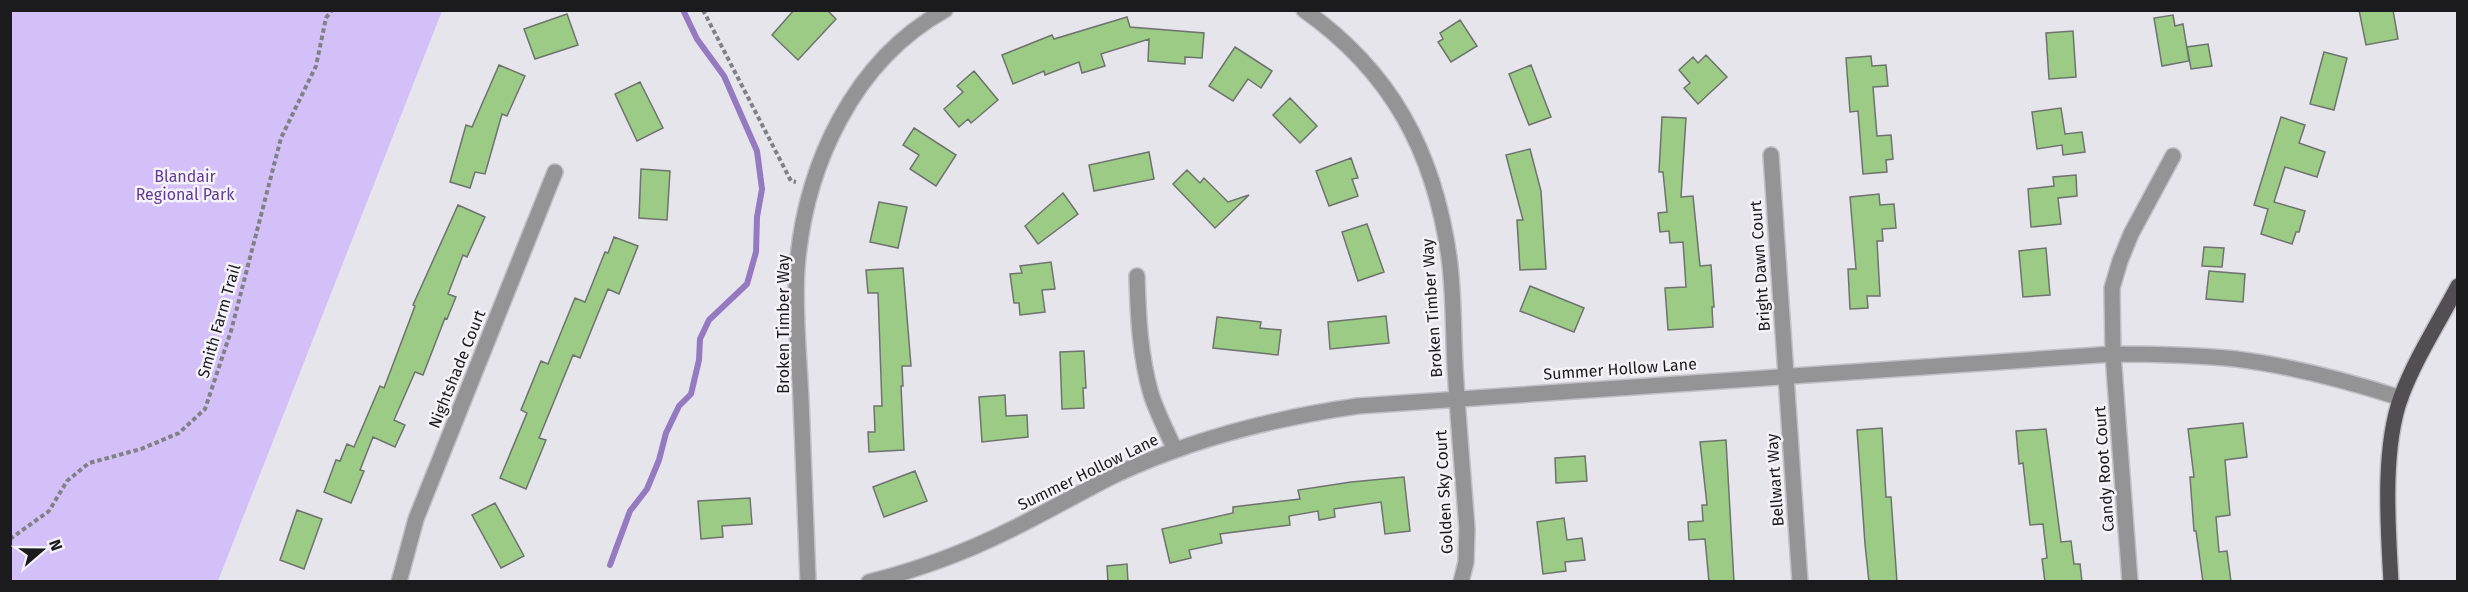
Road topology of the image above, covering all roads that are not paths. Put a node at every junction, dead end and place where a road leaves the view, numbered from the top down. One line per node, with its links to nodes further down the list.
1 (945, 10): 14 (street, Broken Timber Way)
2 (1304, 10): 11 (street, Broken Timber Way)
3 (1771, 155): 9 (street, Bright Dawn Court)
4 (2173, 156): 8 (street, Candy Root Court)
5 (555, 172): 13 (street, Nightshade Court)
6 (1137, 276): 12 (street)
7 (2457, 286): 10 (main road)
8 (2113, 354): 9 (street, Summer Hollow Lane); 10 (street, Summer Hollow Lane); 18 (street, Candy Root Court)
9 (1785, 375): 11 (street, Summer Hollow Lane); 17 (street, Bellwart Way)
10 (2401, 398): 19 (main road)
11 (1457, 399): 12 (street, Summer Hollow Lane); 16 (street, Golden Sky Court)
12 (1175, 450): 15 (street, Summer Hollow Lane)
13 (399, 582)
14 (808, 582)
15 (869, 582)
16 (1461, 582)
17 (1800, 582)
18 (2130, 582)
19 (2391, 582)

